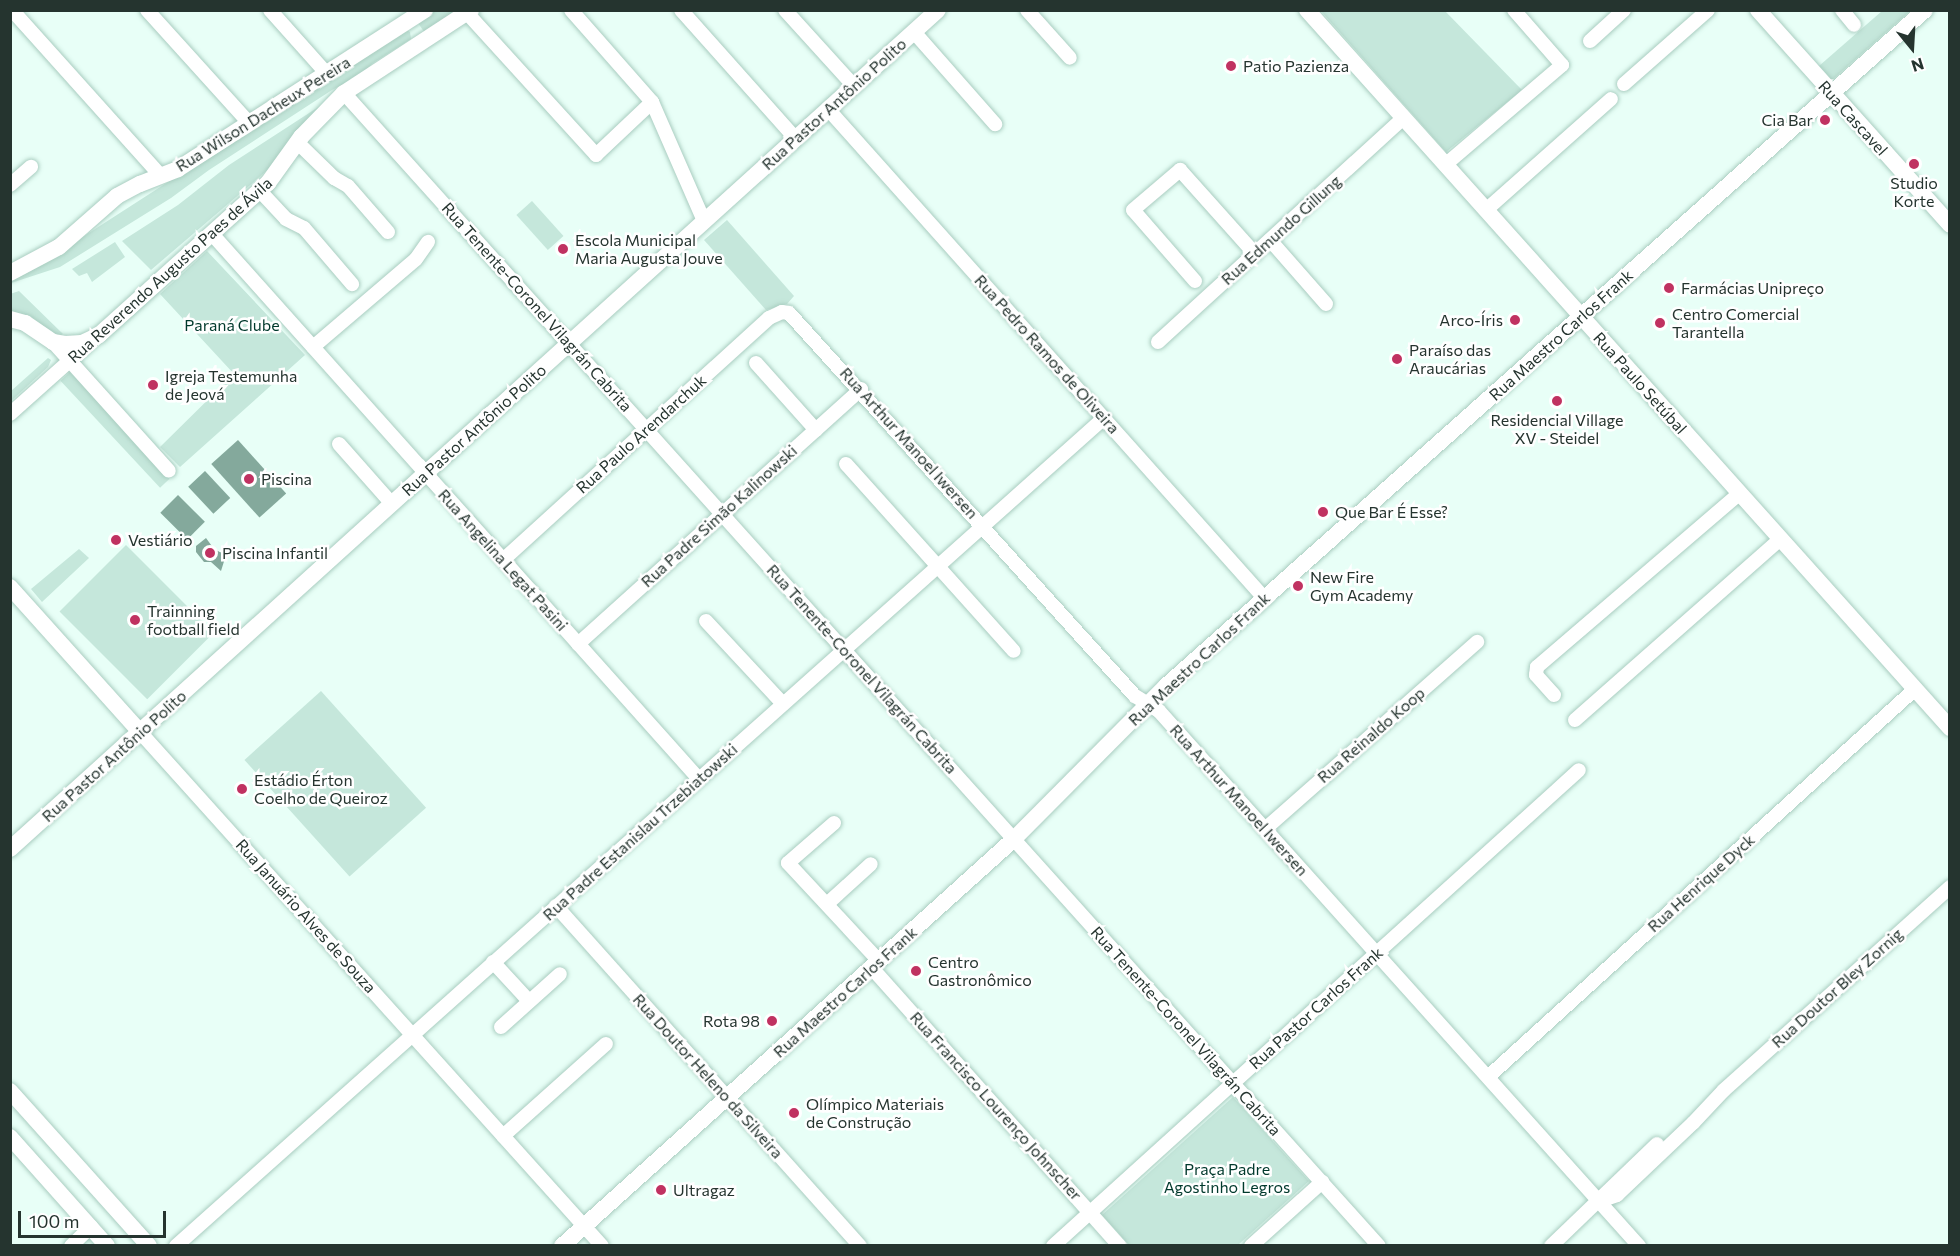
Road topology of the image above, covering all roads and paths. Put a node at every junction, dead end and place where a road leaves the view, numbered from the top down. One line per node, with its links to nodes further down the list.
1 (12, 10): 39 (street)
2 (147, 10): 33 (street)
3 (270, 10): 24 (street)
4 (425, 10): 18 (main road, Rua Wilson Dacheux Pereira)
5 (571, 10): 30 (street)
6 (681, 10): 35 (street)
7 (785, 10): 26 (street)
8 (938, 10): 20 (main road, Rua Pastor Antônio Polito)
9 (1027, 10): 23 (street)
10 (1307, 10): 32 (main road, Rua Paulo Setúbal)
11 (1514, 10): 37 (street)
12 (1624, 10): 21 (street)
13 (1708, 10): 25 (street)
14 (1758, 10): 28 (main road, Rua Cascavel)
15 (1842, 10): 19 (street)
16 (1925, 10): 28 (main road, Rua Maestro Carlos Frank)
17 (469, 12): 22 (main road, Rua Wilson Dacheux Pereira); 30 (street)
18 (405, 23): 22 (main road); 24 (main road, Rua Wilson Dacheux Pereira)
19 (1854, 25)
20 (914, 32): 26 (main road, Rua Pastor Antônio Polito); 34 (street)
21 (1590, 40)
22 (415, 46): 27 (main road, Rua Wilson Dacheux Pereira)
23 (1070, 58)
24 (327, 74): 33 (main road, Rua Wilson Dacheux Pereira)
25 (1624, 84)
26 (854, 86): 31 (main road, Rua Pastor Antônio Polito)
27 (344, 93): 36 (main road, Rua Reverendo Augusto Paes de Ávila); 60 (street, Rua Tenente-Coronel Vilagrán Cabrita)
28 (1831, 94): 44 (main road, Rua Cascavel); 55 (main road, Rua Maestro Carlos Frank)
29 (1611, 99): 42 (street)
30 (652, 102): 43 (street)
31 (828, 109): 35 (main road, Rua Pastor Antônio Polito); 66 (street, Rua Pedro Ramos de Oliveira)
32 (1403, 118): 37 (main road, Rua Paulo Setúbal); 47 (street, Rua Edmundo Gillung)
33 (249, 123): 39 (main road, Rua Wilson Dacheux Pereira)
34 (995, 124)
35 (796, 139): 43 (main road, Rua Pastor Antônio Polito)
36 (297, 142): 41 (main road, Rua Reverendo Augusto Paes de Ávila); 45 (street)
37 (1445, 165): 42 (main road, Rua Paulo Setúbal)
38 (31, 167): 40 (street)
39 (160, 175): 50 (main road, Rua Wilson Dacheux Pereira)
40 (10, 185)
41 (260, 191): 46 (main road, Rua Reverendo Augusto Paes de Ávila); 52 (street)
42 (1486, 210): 55 (main road, Rua Paulo Setúbal)
43 (704, 221): 60 (main road, Rua Pastor Antônio Polito)
44 (1950, 225)
45 (388, 231)
46 (212, 234): 57 (main road, Rua Reverendo Augusto Paes de Ávila); 61 (street, Rua Angelina Legat Pasini)
47 (1270, 240): 49 (street, Rua Edmundo Gillung); 53 (street)
48 (428, 242): 61 (street)
49 (1255, 254): 51 (street); 59 (street, Rua Edmundo Gillung)
50 (10, 273)
51 (1195, 281)
52 (352, 284)
53 (1326, 304)
54 (782, 312): 64 (street, Rua Arthur Manoel Iwersen); 67 (street, Rua Paulo Arendarchuk)
55 (1581, 317): 73 (main road, Rua Paulo Setúbal); 81 (main road, Rua Maestro Carlos Frank)
56 (10, 319): 58 (main road)
57 (99, 335): 58 (main road); 62 (street, Rua Reverendo Augusto Paes de Ávila)
58 (53, 342): 62 (street)
59 (1158, 342)
60 (569, 344): 67 (street, Rua Tenente-Coronel Vilagrán Cabrita); 72 (main road, Rua Pastor Antônio Polito)
61 (313, 347): 72 (street, Rua Angelina Legat Pasini)
62 (70, 360): 65 (street, Rua Reverendo Augusto Paes de Ávila); 71 (street)
63 (756, 363): 68 (street)
64 (861, 389): 68 (street, Rua Padre Simão Kalinowski); 76 (street, Rua Arthur Manoel Iwersen)
65 (10, 414)
66 (1104, 418): 76 (street, Rua Padre Estanislau Trzebiatowski); 81 (street, Rua Pedro Ramos de Oliveira)
67 (646, 429): 75 (street, Rua Tenente-Coronel Vilagrán Cabrita); 78 (street, Rua Paulo Arendarchuk)
68 (816, 430): 75 (street, Rua Padre Simão Kalinowski)
69 (339, 444): 74 (street)
70 (846, 464): 79 (street)
71 (169, 471)
72 (426, 473): 74 (main road, Rua Pastor Antônio Polito); 78 (street, Rua Angelina Legat Pasini)
73 (1739, 494): 77 (main road, Rua Paulo Setúbal); 88 (street)
74 (392, 504): 93 (main road, Rua Pastor Antônio Polito)
75 (722, 514): 84 (street, Rua Padre Simão Kalinowski); 85 (street, Rua Tenente-Coronel Vilagrán Cabrita)
76 (983, 525): 79 (street, Rua Padre Estanislau Trzebiatowski); 90 (street, Rua Arthur Manoel Iwersen)
77 (1780, 539): 87 (main road, Rua Paulo Setúbal); 91 (street)
78 (503, 560): 84 (street, Rua Angelina Legat Pasini)
79 (938, 566): 85 (street, Rua Padre Estanislau Trzebiatowski); 86 (street)
80 (10, 587): 93 (main road, Rua Januário Alves de Souza)
81 (1265, 599): 90 (main road, Rua Maestro Carlos Frank)
82 (706, 621): 89 (street)
83 (1477, 642): 97 (street, Rua Reinaldo Koop)
84 (578, 644): 95 (street, Rua Angelina Legat Pasini)
85 (844, 649): 89 (street, Rua Padre Estanislau Trzebiatowski); 98 (street, Rua Tenente-Coronel Vilagrán Cabrita)
86 (1014, 651)
87 (1915, 689): 92 (main road, Rua Paulo Setúbal); 112 (street, Rua Henrique Dyck)
88 (1554, 695)
89 (783, 704): 95 (street, Rua Padre Estanislau Trzebiatowski)
90 (1148, 704): 97 (street, Rua Arthur Manoel Iwersen); 98 (main road, Rua Maestro Carlos Frank)
91 (1575, 720)
92 (1950, 728)
93 (140, 732): 99 (main road, Rua Pastor Antônio Polito); 110 (street, Rua Januário Alves de Souza)
94 (1579, 770): 104 (street, Rua Pastor Carlos Frank)
95 (699, 779): 103 (street, Rua Padre Estanislau Trzebiatowski)
96 (834, 823): 102 (street, Rua Francisco Lourenço Johnscher)
97 (1265, 829): 104 (street, Rua Arthur Manoel Iwersen)
98 (1014, 839): 106 (main road, Rua Maestro Carlos Frank); 113 (street, Rua Tenente-Coronel Vilagrán Cabrita)
99 (10, 849)
100 (871, 864): 102 (street)
101 (1950, 887): 119 (street, Rua Doutor Bley Zornig)
102 (827, 904): 106 (street, Rua Francisco Lourenço Johnscher)
103 (556, 906): 105 (street, Rua Padre Estanislau Trzebiatowski); 115 (street, Rua Doutor Heleno da Silveira)
104 (1377, 953): 112 (street, Rua Arthur Manoel Iwersen); 113 (street, Rua Pastor Carlos Frank)
105 (493, 962): 108 (street); 110 (street, Rua Padre Estanislau Trzebiatowski)
106 (875, 964): 115 (main road, Rua Maestro Carlos Frank); 120 (street, Rua Francisco Lourenço Johnscher)
107 (560, 974): 108 (street)
108 (529, 1001): 109 (street)
109 (501, 1027)
110 (412, 1034): 116 (street, Rua Januário Alves de Souza); 126 (street, Rua Padre Estanislau Trzebiatowski)
111 (606, 1044): 116 (street)
112 (1488, 1077): 119 (street, Rua Arthur Manoel Iwersen)
113 (1233, 1082): 118 (street, Rua Tenente-Coronel Vilagrán Cabrita); 120 (street, Rua Pastor Carlos Frank)
114 (10, 1091): 125 (main road)
115 (727, 1097): 121 (main road, Rua Maestro Carlos Frank); 129 (street, Rua Doutor Heleno da Silveira)
116 (503, 1136): 121 (street, Rua Januário Alves de Souza)
117 (10, 1137): 122 (main road)
118 (1322, 1182): 132 (street); 133 (street, Rua Tenente-Coronel Vilagrán Cabrita)
119 (1600, 1202): 134 (street, Rua Doutor Bley Zornig); 135 (street, Rua Arthur Manoel Iwersen)
120 (1090, 1212): 130 (street, Rua Pastor Carlos Frank); 131 (street, Rua Francisco Lourenço Johnscher)
121 (584, 1226): 127 (main road, Rua Maestro Carlos Frank); 128 (street, Rua Januário Alves de Souza)
122 (91, 1227): 123 (street); 124 (main road)
123 (71, 1245)
124 (107, 1245)
125 (149, 1245)
126 (176, 1245)
127 (562, 1245)
128 (602, 1245)
129 (860, 1245)
130 (1053, 1245)
131 (1120, 1245)
132 (1251, 1245)
133 (1379, 1245)
134 (1551, 1245)
135 (1639, 1245)

